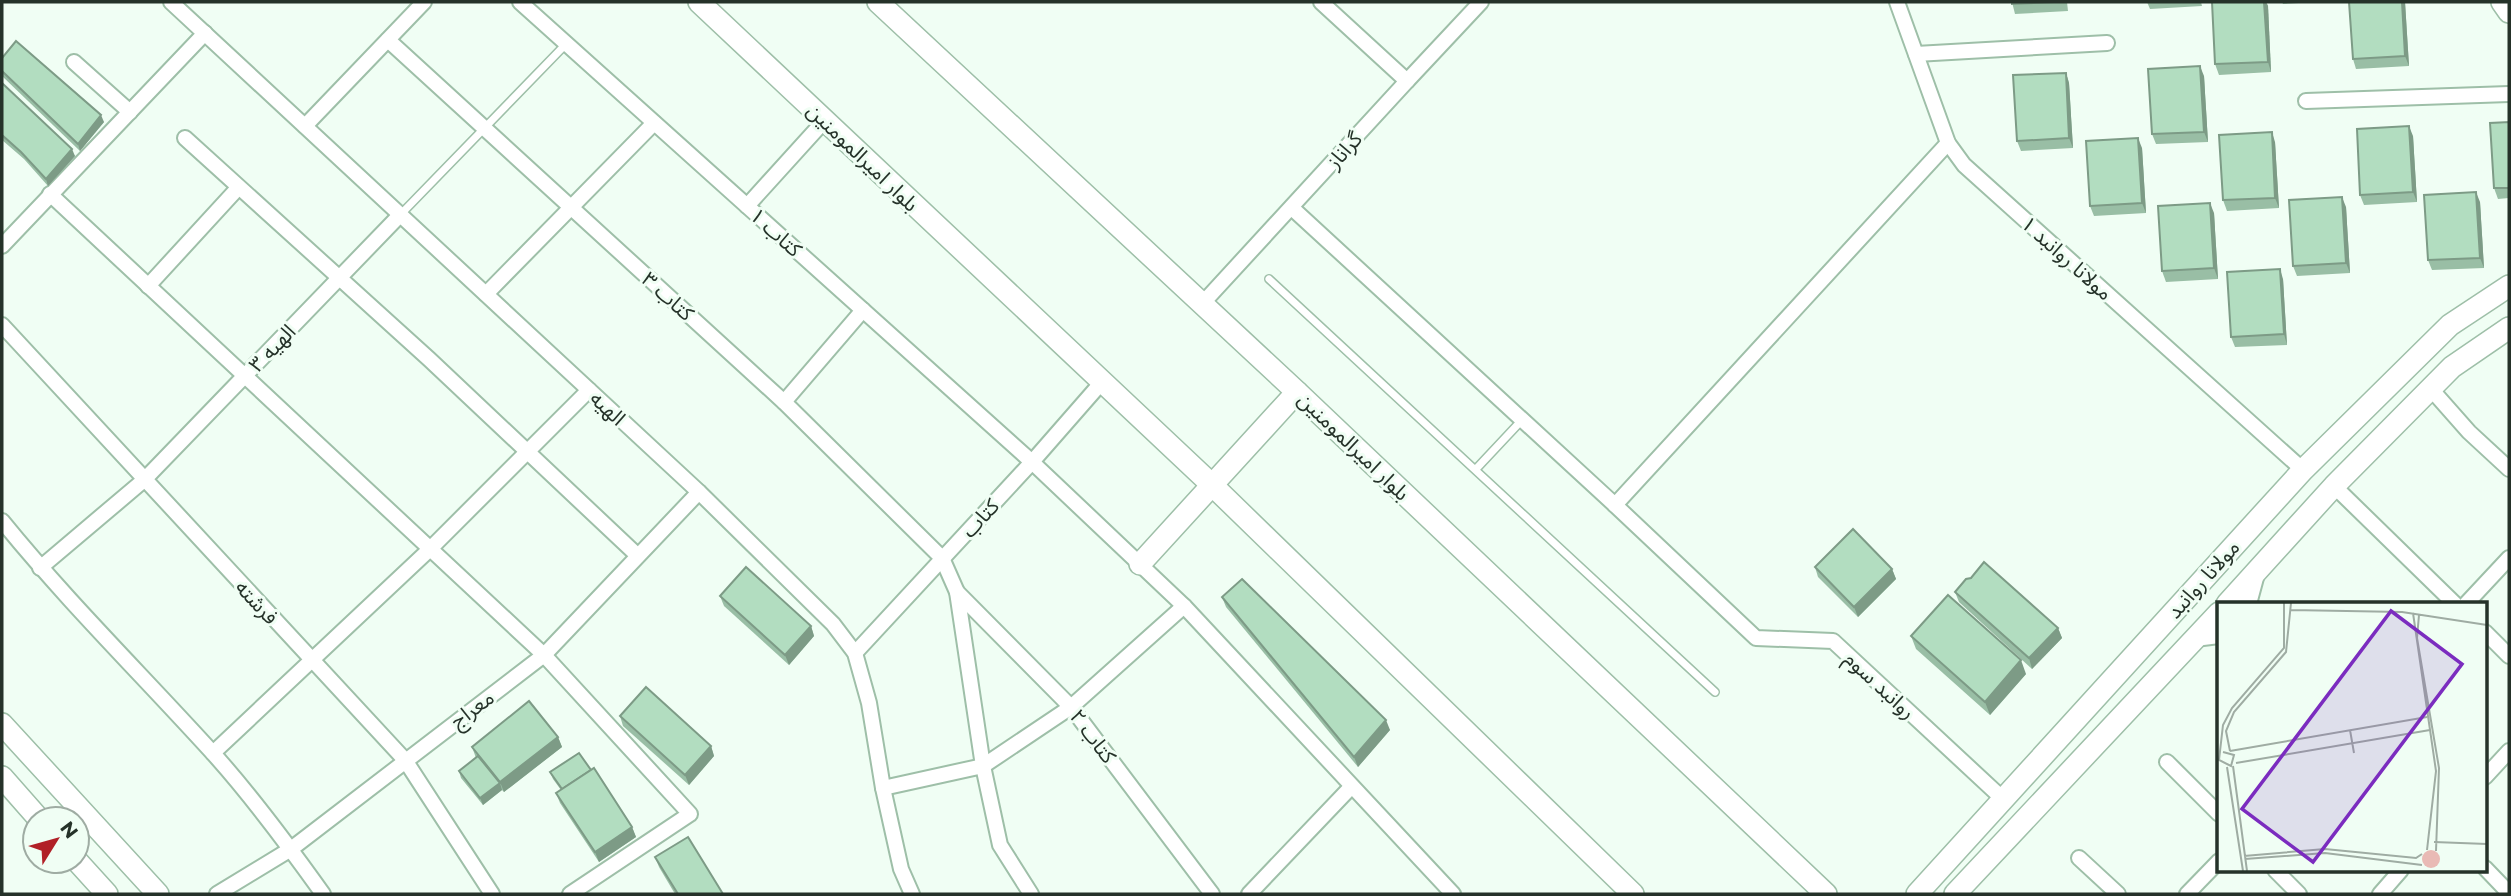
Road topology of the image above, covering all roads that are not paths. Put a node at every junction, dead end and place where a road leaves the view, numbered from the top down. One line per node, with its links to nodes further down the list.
1 (171, 2): 11 (street, الهیه)
2 (424, 2): 12 (street)
3 (520, 2): 14 (street, کتاب ۱)
4 (699, 2): 21 (street, بلوار امیرالمومنین)
5 (877, 2): 39 (street, بلوار امیرالمومنین)
6 (1321, 2): 17 (street)
7 (1481, 2): 17 (street, گراناز)
8 (1897, 2): 15 (street, مولانا روانبد ۱)
9 (2502, 2): 10 (street)
10 (2509, 12)
11 (205, 33): 20 (street); 23 (street, الهیه)
12 (387, 40): 23 (street); 24 (street, کتاب ۳)
13 (2107, 43): 15 (street)
14 (566, 44): 22 (street, کتاب ۱); 24 (lane)
15 (1916, 54): 26 (street, مولانا روانبد ۱)
16 (74, 62): 20 (street)
17 (1407, 81): 31 (street, گراناز)
18 (2509, 94): 19 (street)
19 (2306, 101)
20 (130, 111): 28 (street)
21 (825, 120): 29 (street); 44 (street, بلوار امیرالمومنین)
22 (654, 123): 29 (street, کتاب ۱); 30 (street)
23 (305, 126): 32 (street, الهیه)
24 (485, 129): 30 (street, کتاب ۳); 32 (lane)
25 (185, 138): 27 (street)
26 (1948, 143): 54 (street, مولانا روانبد ۱); 59 (street)
27 (239, 187): 34 (street); 36 (street)
28 (50, 194): 33 (street); 36 (street)
29 (747, 206): 40 (street, کتاب ۱)
30 (570, 207): 38 (street); 48 (street, کتاب ۳)
31 (1292, 208): 39 (street, گراناز); 49 (street, روانبد سوم)
32 (400, 215): 34 (street, الهیه ۳); 38 (street, الهیه)
33 (2, 246)
34 (338, 279): 43 (street, الهیه ۳); 50 (street)
35 (1269, 279): 52 (lane)
36 (148, 286): 43 (street)
37 (2509, 286): 54 (street, مولانا روانبد)
38 (486, 294): 45 (street, الهیه)
39 (1202, 304): 47 (street, بلوار امیرالمومنین)
40 (863, 310): 48 (street); 51 (street, کتاب ۱)
41 (2, 325): 55 (street, فرشته)
42 (2509, 328): 46 (street, مولانا روانبد)
43 (245, 376): 55 (street, الهیه ۳); 61 (street)
44 (1102, 382): 51 (street, کتاب); 56 (street, بلوار امیرالمومنین)
45 (589, 390): 50 (street); 58 (street, الهیه)
46 (2431, 390): 53 (street); 57 (street, مولانا روانبد)
47 (1297, 392): 56 (street); 119 (street, بلوار امیرالمومنین)
48 (783, 402): 63 (street, کتاب ۳)
49 (1522, 419): 52 (lane); 59 (street, روانبد سوم)
50 (526, 453): 61 (street); 62 (street)
51 (1032, 462): 63 (street, کتاب); 65 (street, کتاب ۱)
52 (1476, 469): 82 (lane)
53 (2509, 469)
54 (2303, 470): 83 (street, مولانا روانبد)
55 (144, 481): 66 (street, الهیه ۳); 81 (street, فرشته)
56 (1211, 484): 65 (street); 118 (street, بلوار امیرالمومنین)
57 (2334, 486): 67 (street, مولانا روانبد); 71 (street)
58 (699, 492): 62 (street, معراج); 78 (street, الهیه)
59 (1615, 505): 96 (street, روانبد سوم)
60 (2, 521): 66 (street)
61 (429, 549): 79 (street); 81 (street)
62 (637, 555): 79 (street, معراج)
63 (942, 558): 68 (street); 78 (street, کتاب)
64 (2509, 558): 72 (street)
65 (1140, 564): 73 (street, کتاب ۱)
66 (40, 568): 88 (street)
67 (2258, 570): 69 (street, مولانا روانبد); 70 (street)
68 (957, 592): 84 (street, کتاب ۲); 91 (street)
69 (2229, 602)
70 (2250, 602)
71 (2453, 602)
72 (2468, 602)
73 (1184, 606): 84 (street); 94 (street, کتاب ۱)
74 (2217, 615): 77 (street, مولانا روانبد)
75 (2486, 633): 80 (street)
76 (2217, 636): 77 (street)
77 (2195, 639): 85 (street, مولانا روانبد)
78 (855, 653): 95 (street, الهیه)
79 (544, 655): 89 (street, معراج); 112 (street)
80 (2509, 656)
81 (311, 660): 88 (street); 89 (street, فرشته)
82 (1715, 692)
83 (2097, 695): 85 (street); 96 (street, مولانا روانبد)
84 (1072, 707): 91 (street); 115 (street, کتاب ۲)
85 (2120, 719): 121 (street, مولانا روانبد)
86 (2, 724): 108 (street)
87 (2509, 751): 92 (street)
88 (213, 753): 99 (street)
89 (405, 760): 99 (street, معراج); 111 (street, فرشته)
90 (2166, 762): 98 (street)
91 (983, 766): 95 (street); 114 (street)
92 (2486, 776)
93 (2, 777): 97 (street)
94 (1351, 787): 116 (street); 117 (street, کتاب ۱)
95 (883, 788): 113 (street, الهیه)
96 (2003, 799): 120 (street, مولانا روانبد)
97 (27, 805)
98 (2217, 812)
99 (291, 849): 109 (street, معراج); 110 (street)
100 (2079, 858): 122 (street)
101 (2217, 863): 123 (street)
102 (2486, 869): 106 (street)
103 (2277, 872): 124 (street)
104 (2399, 872): 125 (street)
105 (90, 875): 107 (street)
106 (2509, 893)
107 (107, 894)
108 (158, 894)
109 (217, 894)
110 (323, 894)
111 (492, 894)
112 (570, 894)
113 (912, 894)
114 (1031, 894)
115 (1212, 894)
116 (1249, 894)
117 (1453, 894)
118 (1633, 894)
119 (1826, 894)
120 (1917, 894)
121 (1955, 894)
122 (2118, 894)
123 (2187, 894)
124 (2300, 894)
125 (2380, 894)

